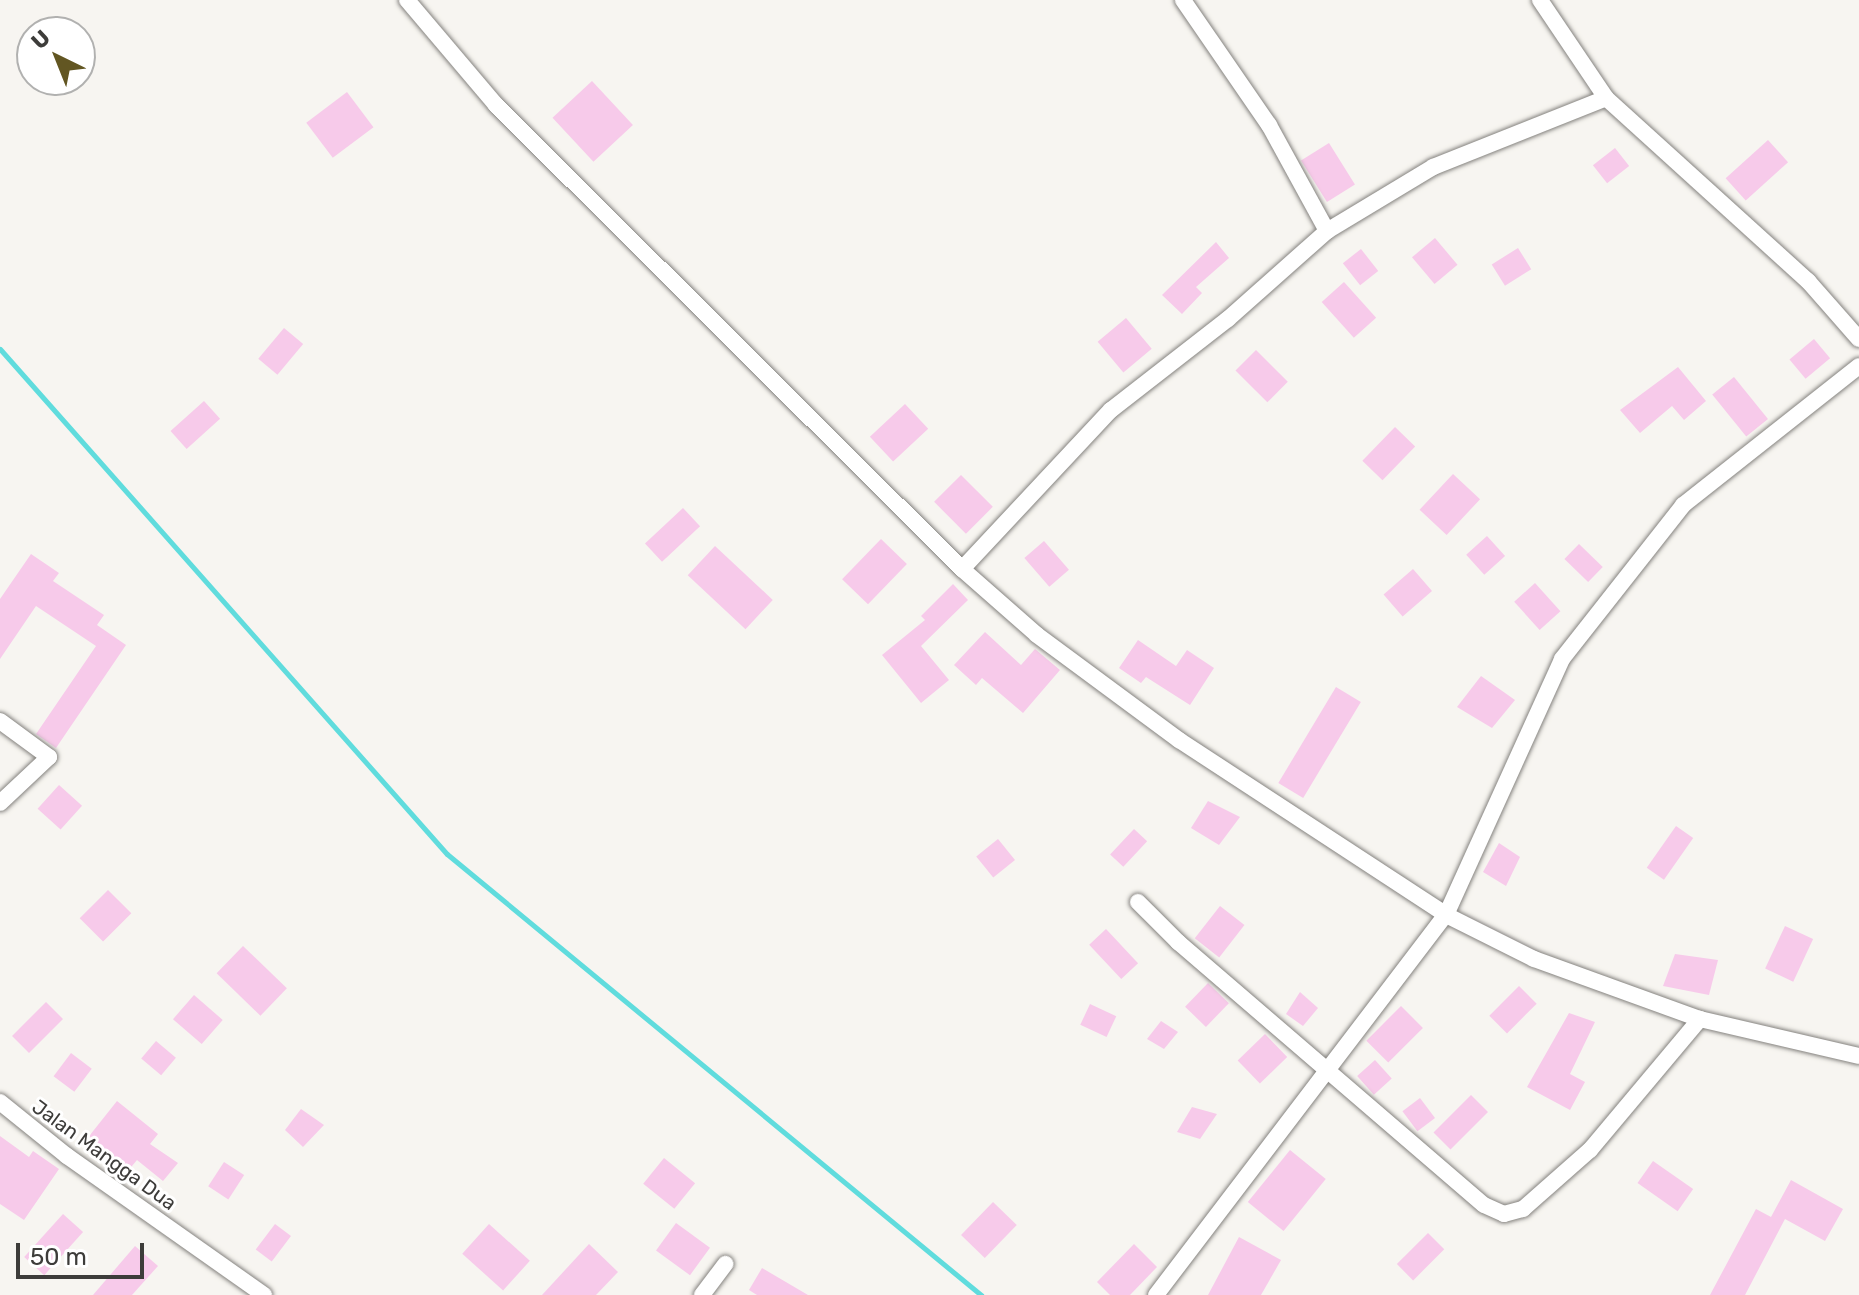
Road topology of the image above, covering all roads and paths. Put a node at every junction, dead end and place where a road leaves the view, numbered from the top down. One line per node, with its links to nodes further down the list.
1 (407, 0): 8 (street)
2 (1183, 0): 5 (street)
3 (1540, 0): 4 (street)
4 (1606, 98): 5 (street); 6 (street)
5 (1327, 231): 8 (street)
6 (1859, 339)
7 (1859, 366): 12 (street)
8 (962, 569): 12 (street)
9 (0, 721): 10 (street)
10 (0, 803)
11 (1138, 902): 15 (street)
12 (1446, 915): 13 (street); 15 (street)
13 (1700, 1019): 14 (street); 15 (street)
14 (1859, 1056)
15 (1327, 1071): 20 (street)
16 (0, 1102): 18 (street, Jalan Mangga Dua)
17 (725, 1264): 19 (street)
18 (264, 1295)
19 (702, 1295)
20 (1156, 1295)

